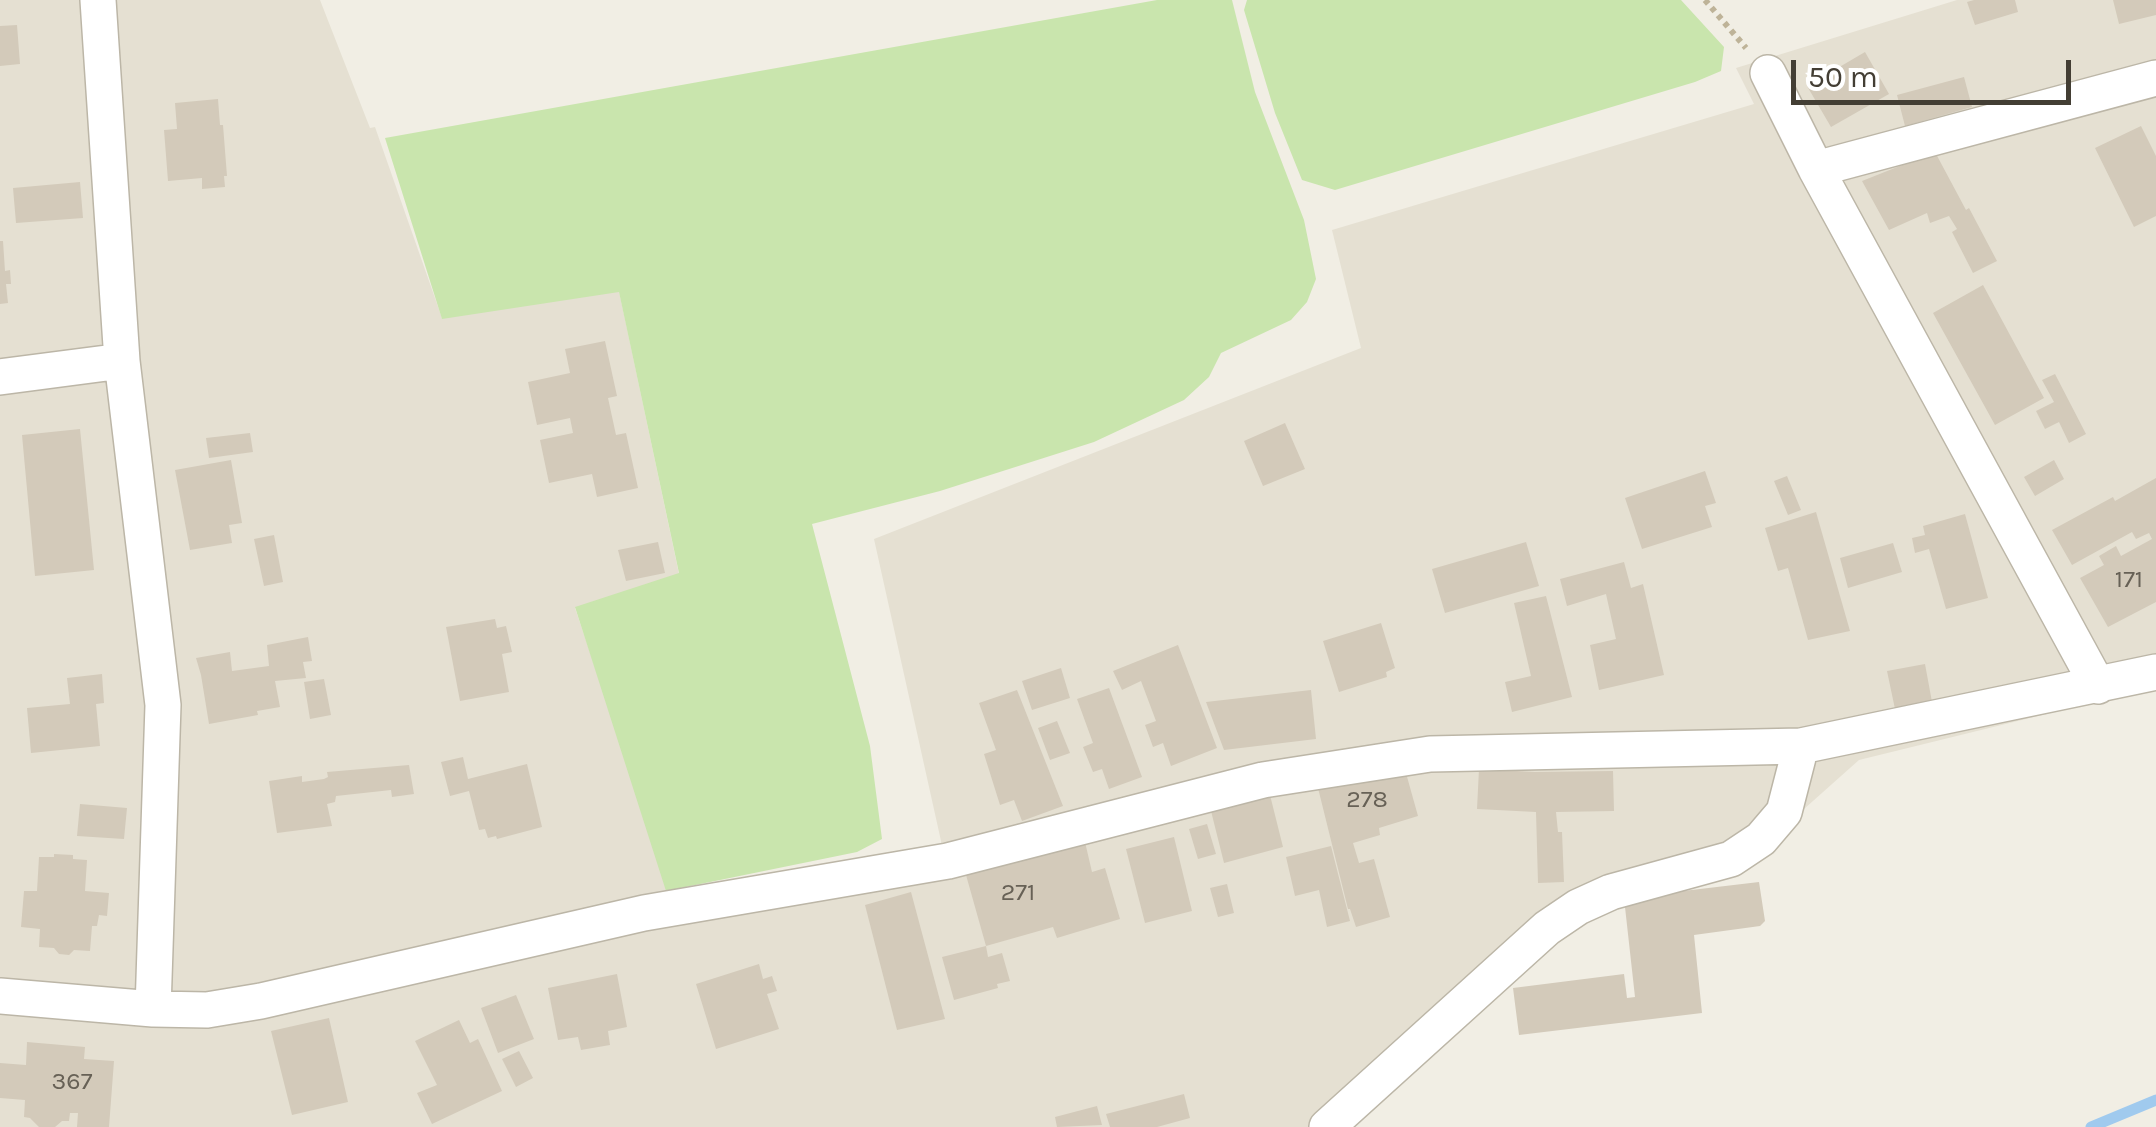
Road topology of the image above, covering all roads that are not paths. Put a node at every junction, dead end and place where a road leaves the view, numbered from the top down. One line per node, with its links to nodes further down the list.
1 (98, 0): 5 (street)
2 (1768, 74): 4 (street)
3 (2156, 78): 4 (street)
4 (1816, 168): 8 (street)
5 (122, 361): 6 (street); 11 (street)
6 (0, 377)
7 (2156, 672): 8 (street)
8 (2098, 686): 9 (street)
9 (1801, 746): 11 (street); 12 (street)
10 (0, 996): 11 (street)
11 (153, 1009)
12 (1328, 1127)

